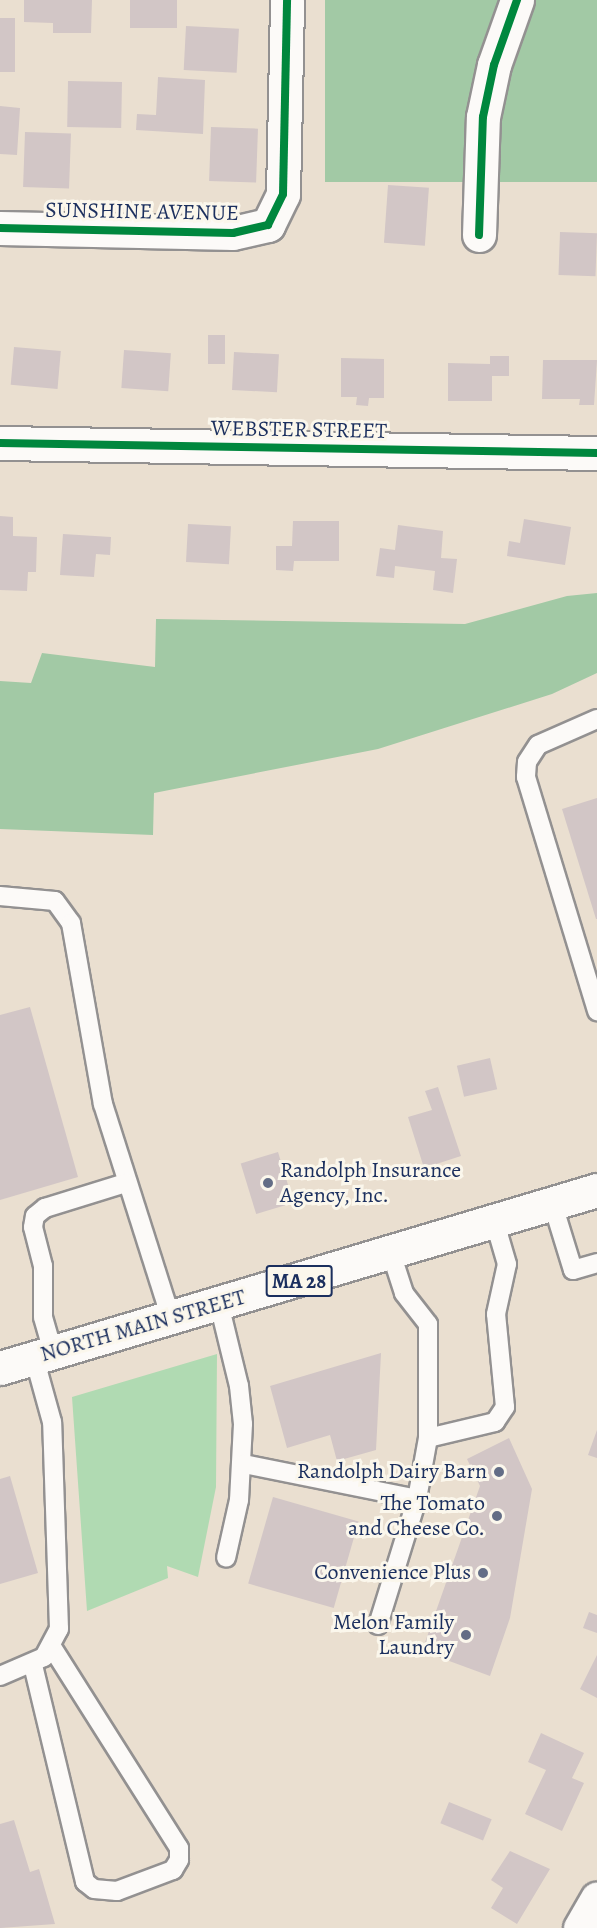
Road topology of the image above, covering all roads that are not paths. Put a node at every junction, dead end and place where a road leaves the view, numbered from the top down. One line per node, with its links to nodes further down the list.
1 (288, 0): 3 (street, SUNSHINE AVENUE)
2 (517, 0): 4 (street)
3 (0, 228)
4 (479, 235)
5 (0, 444): 6 (street, WEBSTER STREET)
6 (597, 453)
7 (597, 719): 9 (lane)
8 (0, 896): 10 (lane)
9 (597, 1011)
10 (126, 1183): 17 (lane); 18 (lane)
11 (597, 1190): 12 (street, NORTH MAIN STREET / MA 28)
12 (553, 1205): 13 (street, NORTH MAIN STREET / MA 28); 15 (lane)
13 (495, 1223): 14 (street, NORTH MAIN STREET / MA 28); 20 (lane)
14 (391, 1253): 16 (street, NORTH MAIN STREET / MA 28); 20 (lane)
15 (597, 1263)
16 (219, 1304): 17 (street, NORTH MAIN STREET / MA 28); 21 (lane)
17 (171, 1318): 18 (street, NORTH MAIN STREET / MA 28)
18 (44, 1355): 19 (street, NORTH MAIN STREET / MA 28); 25 (lane)
19 (0, 1368)
20 (428, 1438): 22 (lane)
21 (244, 1464): 22 (lane); 23 (lane)
22 (417, 1499): 24 (lane)
23 (226, 1558)
24 (378, 1625)
25 (52, 1647): 26 (lane); 26 (lane)
26 (33, 1665): 27 (lane)
27 (0, 1676)
28 (597, 1899): 29 (street)
29 (580, 1928)

